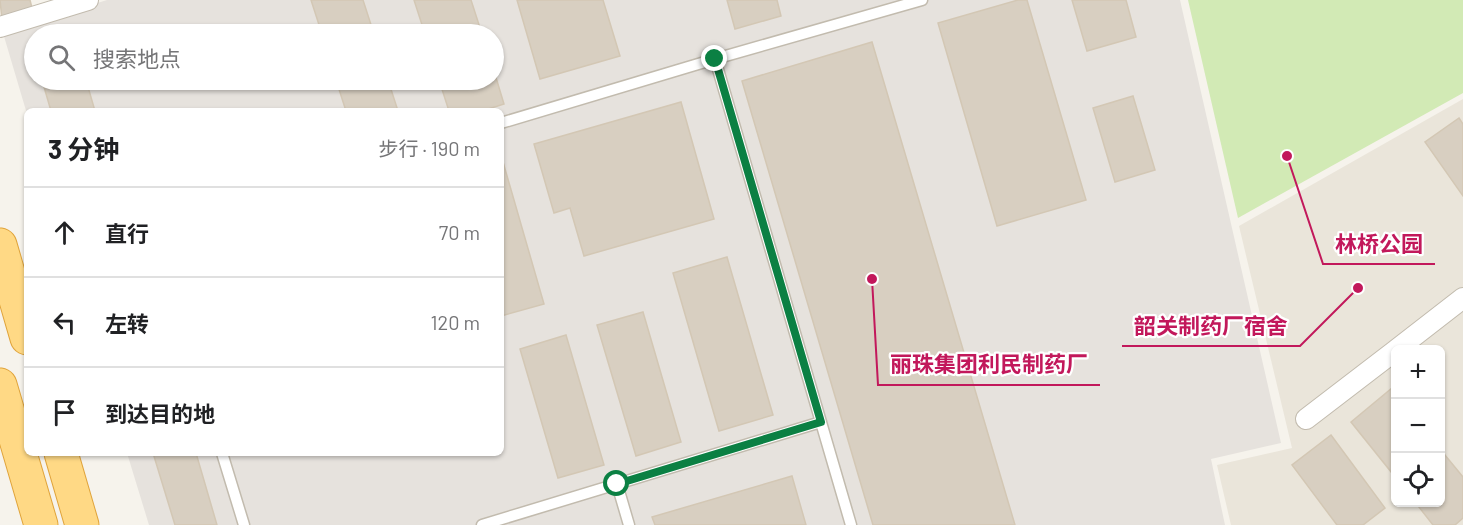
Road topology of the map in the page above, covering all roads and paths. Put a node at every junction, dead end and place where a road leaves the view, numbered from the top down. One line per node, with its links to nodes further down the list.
1 (88, 0): 3 (street)
2 (922, 0): 4 (lane)
3 (0, 27)
4 (715, 59): 5 (lane); 13 (lane)
5 (504, 122)
6 (8, 260): 8 (highway)
7 (1463, 298): 9 (street)
8 (24, 326)
9 (1402, 345)
10 (1391, 354): 12 (street)
11 (0, 385): 17 (highway)
12 (1306, 419)
13 (821, 422): 16 (lane); 22 (lane)
14 (62, 456): 18 (highway)
15 (223, 456): 19 (lane)
16 (617, 484): 20 (lane); 21 (lane)
17 (41, 525)
18 (82, 525)
19 (244, 525)
20 (482, 525)
21 (629, 525)
22 (851, 525)

